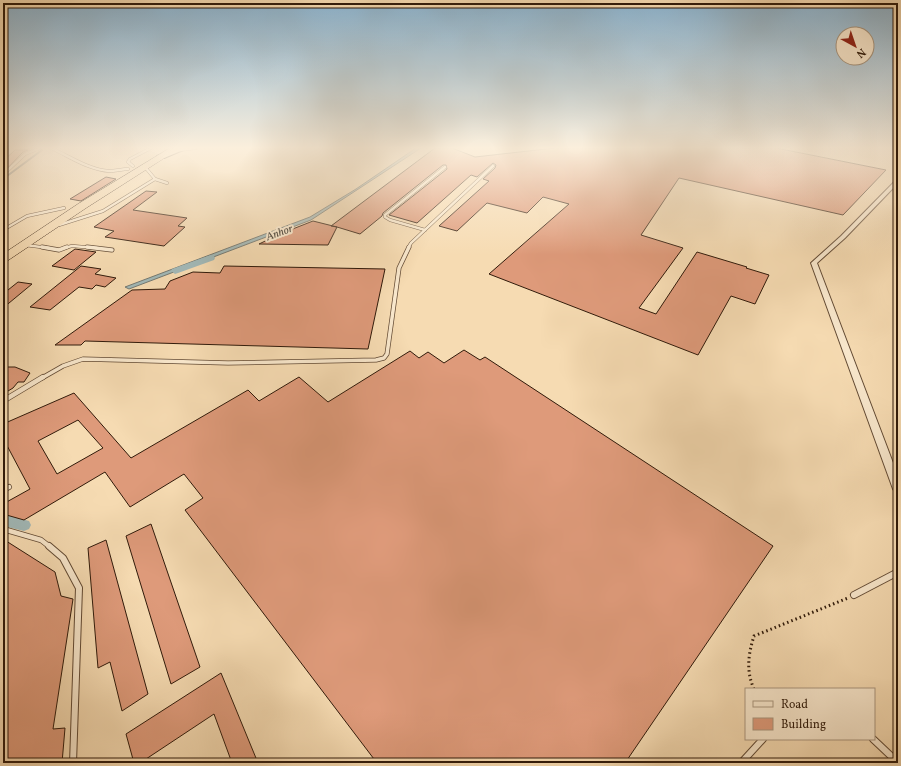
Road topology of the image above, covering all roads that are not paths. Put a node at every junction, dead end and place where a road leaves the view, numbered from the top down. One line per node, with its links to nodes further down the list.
1 (103, 184): 7 (highway)
2 (119, 184): 8 (highway)
3 (147, 184): 8 (lane)
4 (424, 184): 10 (lane)
5 (474, 184): 10 (lane)
6 (894, 184): 16 (street)
7 (64, 208): 9 (lane); 11 (highway)
8 (49, 228): 11 (highway)
9 (3, 230)
10 (425, 230): 14 (lane)
11 (22, 239): 12 (lane); 13 (highway)
12 (112, 250)
13 (3, 259)
14 (3, 401)
15 (9, 487): 17 (lane)
16 (898, 489)
17 (3, 490)
18 (3, 529): 23 (lane)
19 (898, 572): 20 (lane)
20 (854, 595)
21 (762, 740): 24 (lane)
22 (874, 740): 25 (lane)
23 (73, 763)
24 (741, 763)
25 (896, 763)

